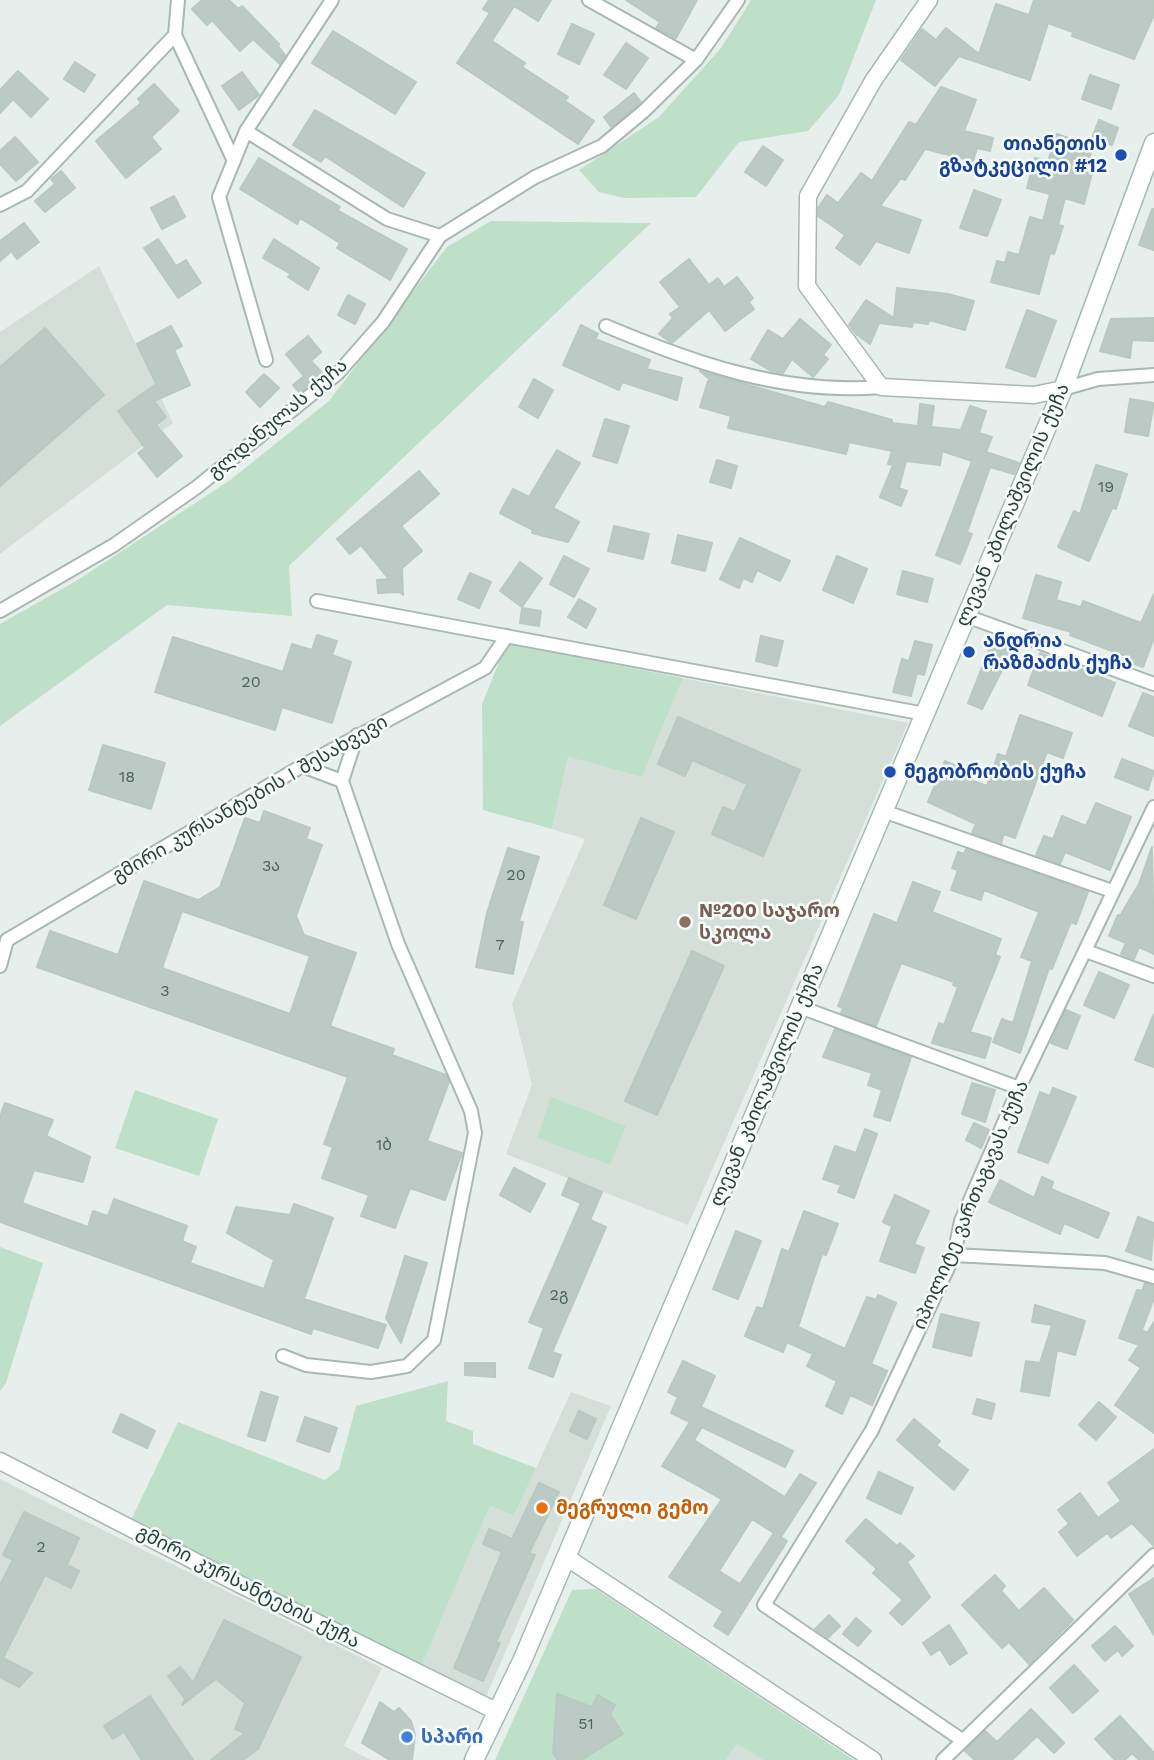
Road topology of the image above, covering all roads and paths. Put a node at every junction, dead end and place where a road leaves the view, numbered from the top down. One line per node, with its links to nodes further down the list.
1 (178, 0): 6 (street)
2 (332, 0): 8 (street)
3 (589, 0): 7 (street)
4 (738, 0): 7 (street, გლდანულას ქუჩა)
5 (929, 0): 16 (street)
6 (175, 35): 10 (street); 11 (street)
7 (696, 60): 12 (street, გლდანულას ქუჩა)
8 (246, 131): 10 (street); 12 (street)
9 (1154, 143): 17 (main road, ლევან კბილაშვილის ქუჩა)
10 (234, 161): 14 (street)
11 (0, 205)
12 (440, 236): 19 (street, გლდანულას ქუჩა)
13 (606, 326): 16 (street)
14 (266, 360)
15 (1154, 375): 17 (street)
16 (881, 387): 17 (street)
17 (1063, 389): 20 (main road, ლევან კბილაშვილის ქუჩა)
18 (317, 601): 21 (street)
19 (0, 611)
20 (966, 616): 22 (street); 23 (main road, ლევან კბილაშვილის ქუჩა)
21 (507, 636): 23 (street); 24 (street, გმირი კურსანტების I შესახვევი)
22 (1154, 684)
23 (925, 714): 28 (main road, ლევან კბილაშვილის ქუჩა)
24 (357, 735): 25 (street, გმირი კურსანტების I შესახვევი); 26 (street)
25 (302, 766): 26 (street); 31 (street, გმირი კურსანტების I შესახვევი)
26 (342, 781): 37 (street)
27 (1154, 807): 29 (street, იპოლიტე ვართაგავას ქუჩა)
28 (883, 811): 29 (street); 33 (main road, ლევან კბილაშვილის ქუჩა)
29 (1112, 891): 30 (street, იპოლიტე ვართაგავას ქუჩა)
30 (1086, 951): 32 (street); 34 (street, იპოლიტე ვართაგავას ქუჩა)
31 (0, 966)
32 (1154, 976)
33 (800, 1007): 34 (street); 40 (main road, ლევან კბილაშვილის ქუჩა)
34 (1019, 1088): 35 (street, იპოლიტე ვართაგავას ქუჩა)
35 (954, 1255): 36 (street); 42 (street, იპოლიტე ვართაგავას ქუჩა)
36 (1154, 1277)
37 (283, 1356)
38 (0, 1461): 41 (street, გმირი კურსანტების ქუჩა)
39 (1154, 1555): 42 (street)
40 (566, 1557): 41 (main road, ლევან კბილაშვილის ქუჩა); 44 (street)
41 (498, 1712): 43 (main road, ლევან კბილაშვილის ქუჩა)
42 (962, 1740): 45 (street)
43 (474, 1760)
44 (873, 1760)
45 (943, 1760)

